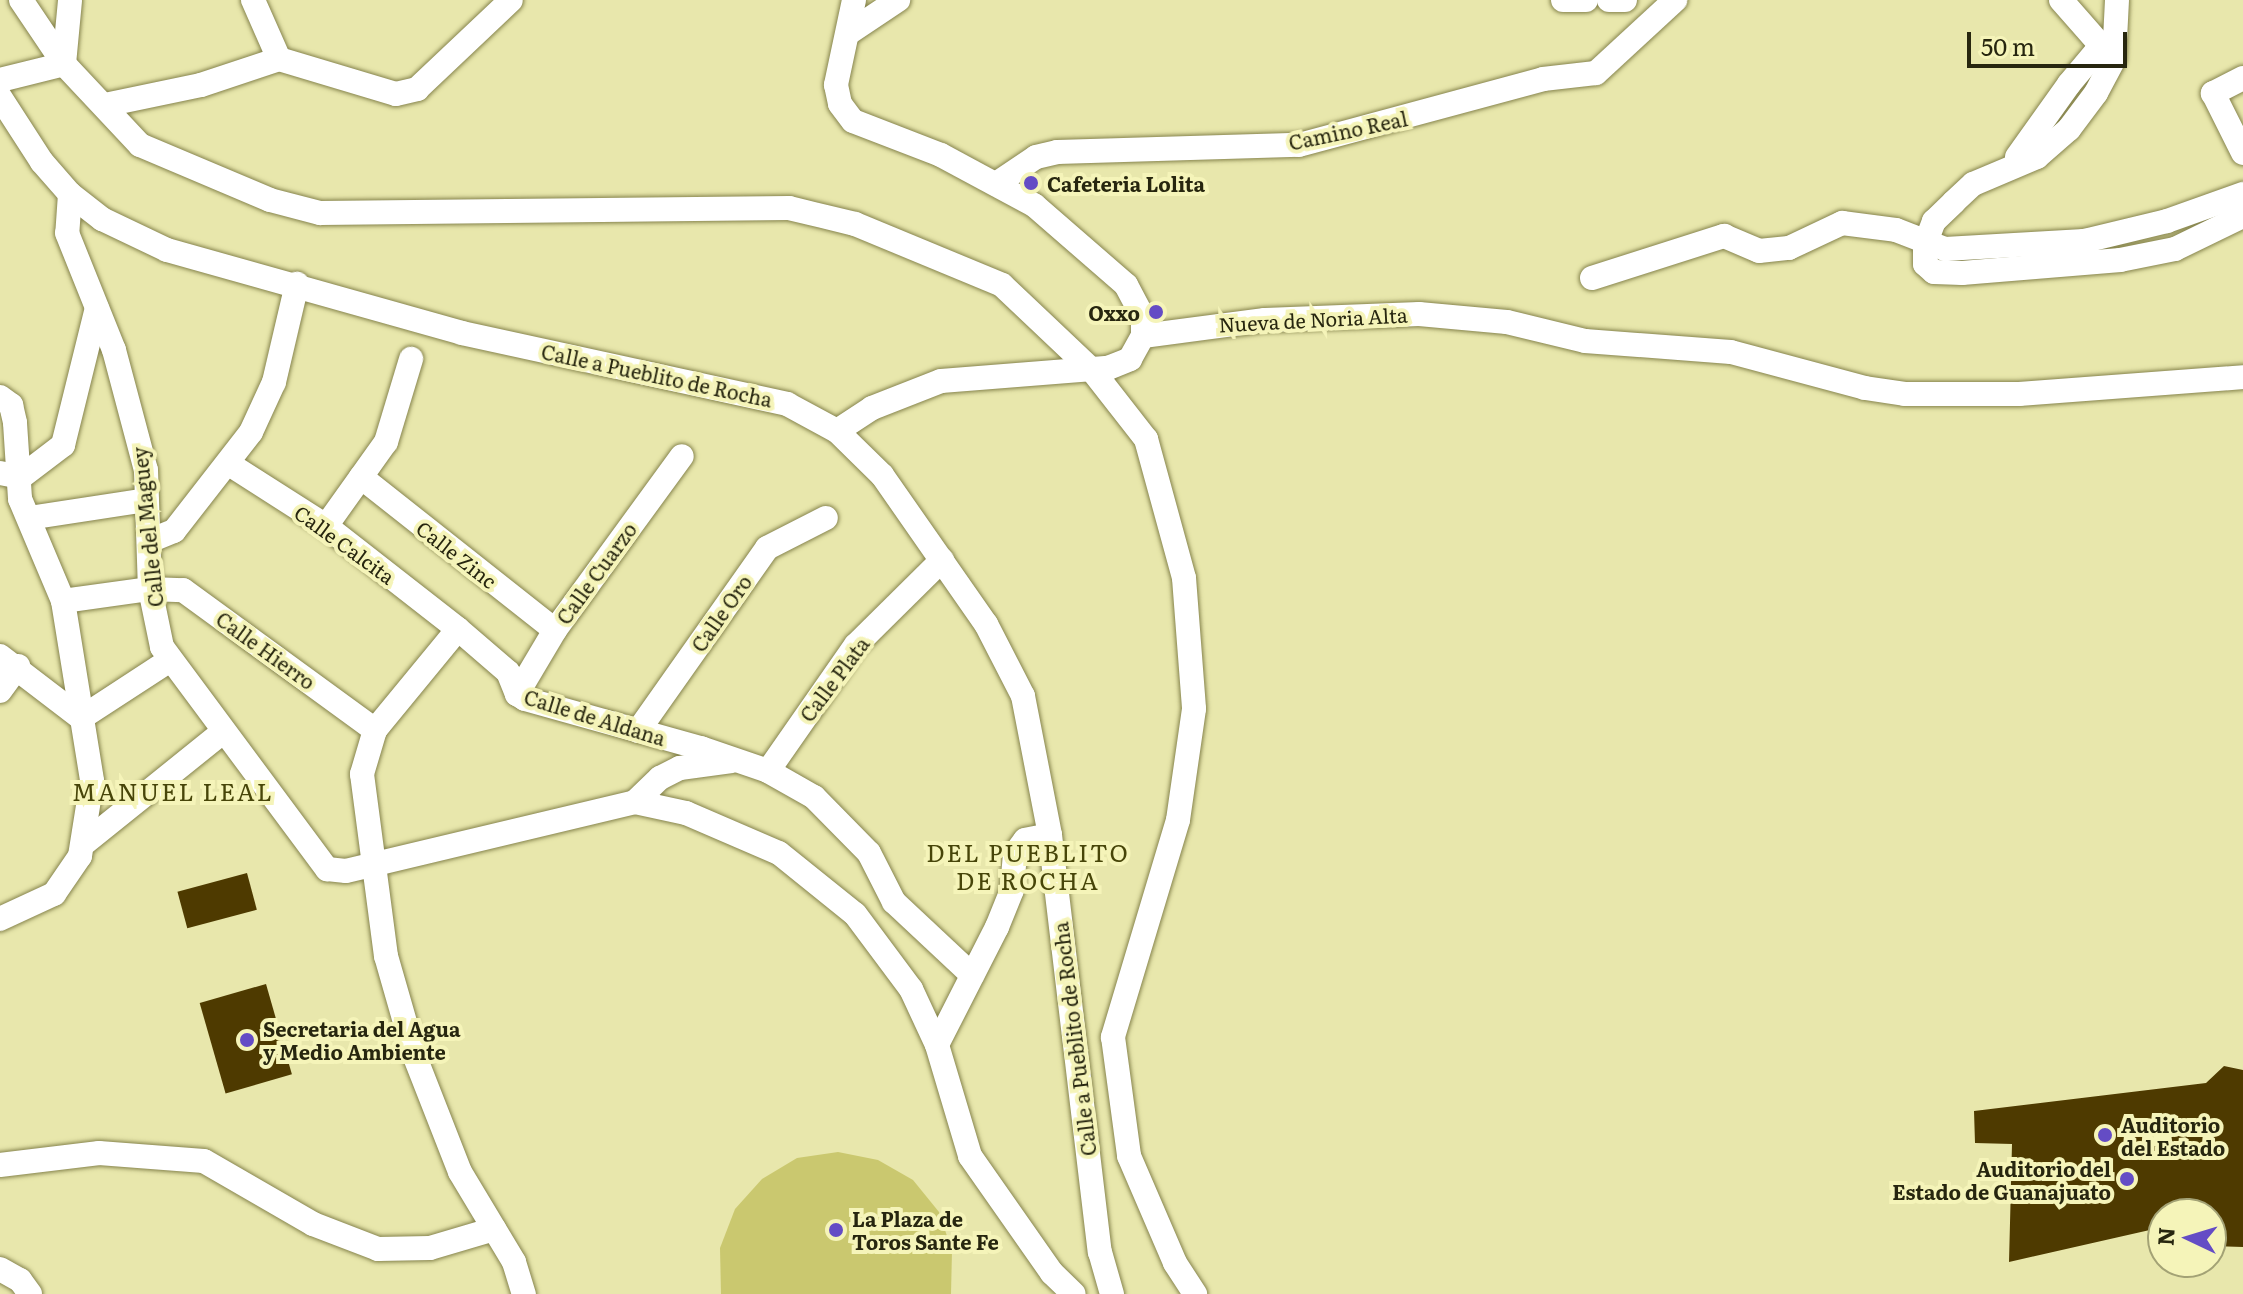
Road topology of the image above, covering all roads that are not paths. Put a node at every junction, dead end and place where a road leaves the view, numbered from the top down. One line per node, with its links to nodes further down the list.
1 (21, 0): 18 (street)
2 (70, 0): 18 (street)
3 (253, 0): 17 (street)
4 (511, 0): 14 (street)
5 (854, 0): 15 (street)
6 (898, 0): 15 (street)
7 (1563, 0): 8 (street)
8 (1586, 0)
9 (1609, 0): 10 (street)
10 (1625, 0)
11 (1675, 0): 24 (street, Camino Real)
12 (2061, 0): 16 (street)
13 (2117, 0): 16 (street)
14 (489, 12): 17 (street)
15 (850, 32): 24 (street)
16 (2109, 48): 28 (street)
17 (279, 59): 22 (street)
18 (64, 64): 20 (street); 22 (street)
19 (2243, 78): 23 (street)
20 (0, 80)
21 (0, 97): 25 (street, Calle a Pueblito de Rocha)
22 (105, 105): 34 (street)
23 (2243, 153)
24 (996, 184): 32 (street)
25 (70, 194): 30 (street, Calle a Pueblito de Rocha); 31 (street, Calle del Maguey)
26 (2243, 194): 28 (street)
27 (2243, 216): 28 (street)
28 (1925, 245): 29 (street)
29 (1592, 278)
30 (297, 284): 37 (street, Calle a Pueblito de Rocha); 39 (street)
31 (97, 308): 40 (street); 42 (street, Calle del Maguey)
32 (1143, 336): 34 (street); 35 (street, Nueva de Noria Alta)
33 (411, 359): 41 (street)
34 (1092, 370): 37 (street); 76 (street)
35 (2243, 377)
36 (0, 397): 40 (street)
37 (837, 431): 47 (street, Calle a Pueblito de Rocha)
38 (682, 456): 51 (street, Calle Cuarzo)
39 (229, 464): 45 (street, Calle Calcita); 46 (street)
40 (11, 475): 43 (street)
41 (361, 477): 45 (street); 51 (street, Calle Zinc)
42 (147, 500): 43 (street); 46 (street, Calle del Maguey)
43 (29, 518): 49 (street)
44 (826, 518): 58 (street, Calle Oro)
45 (326, 526): 50 (street, Calle Calcita)
46 (149, 541): 48 (street, Calle del Maguey)
47 (942, 560): 61 (street, Calle Plata); 63 (street, Calle a Pueblito de Rocha)
48 (150, 589): 49 (street, Calle Hierro); 52 (street, Calle del Maguey); 57 (street, Calle Hierro)
49 (63, 601): 56 (street)
50 (458, 629): 55 (street, Calle de Aldana); 57 (street)
51 (555, 630): 55 (street, Calle Cuarzo)
52 (170, 660): 56 (street); 59 (street, Calle del Maguey)
53 (9, 661): 54 (street); 56 (street)
54 (0, 691)
55 (517, 694): 58 (street, Calle de Aldana)
56 (81, 718): 64 (street)
57 (375, 730): 65 (street)
58 (638, 731): 60 (street, Calle de Aldana)
59 (223, 732): 64 (street); 65 (street, Calle del Maguey)
60 (736, 761): 61 (street, Calle de Aldana); 62 (street, Calle de Aldana)
61 (768, 771): 67 (street, Calle de Aldana)
62 (635, 802): 65 (street, Calle de Aldana); 68 (street, Calle de Aldana)
63 (1050, 835): 67 (street); 75 (street, Calle a Pueblito de Rocha)
64 (86, 842): 66 (street)
65 (371, 862): 70 (street)
66 (0, 919)
67 (972, 975): 68 (street)
68 (937, 1045): 74 (street, Calle de Aldana)
69 (0, 1165): 70 (street)
70 (494, 1229): 73 (street)
71 (0, 1269): 72 (street)
72 (30, 1294)
73 (524, 1294)
74 (1074, 1294)
75 (1112, 1294)
76 (1195, 1294)

